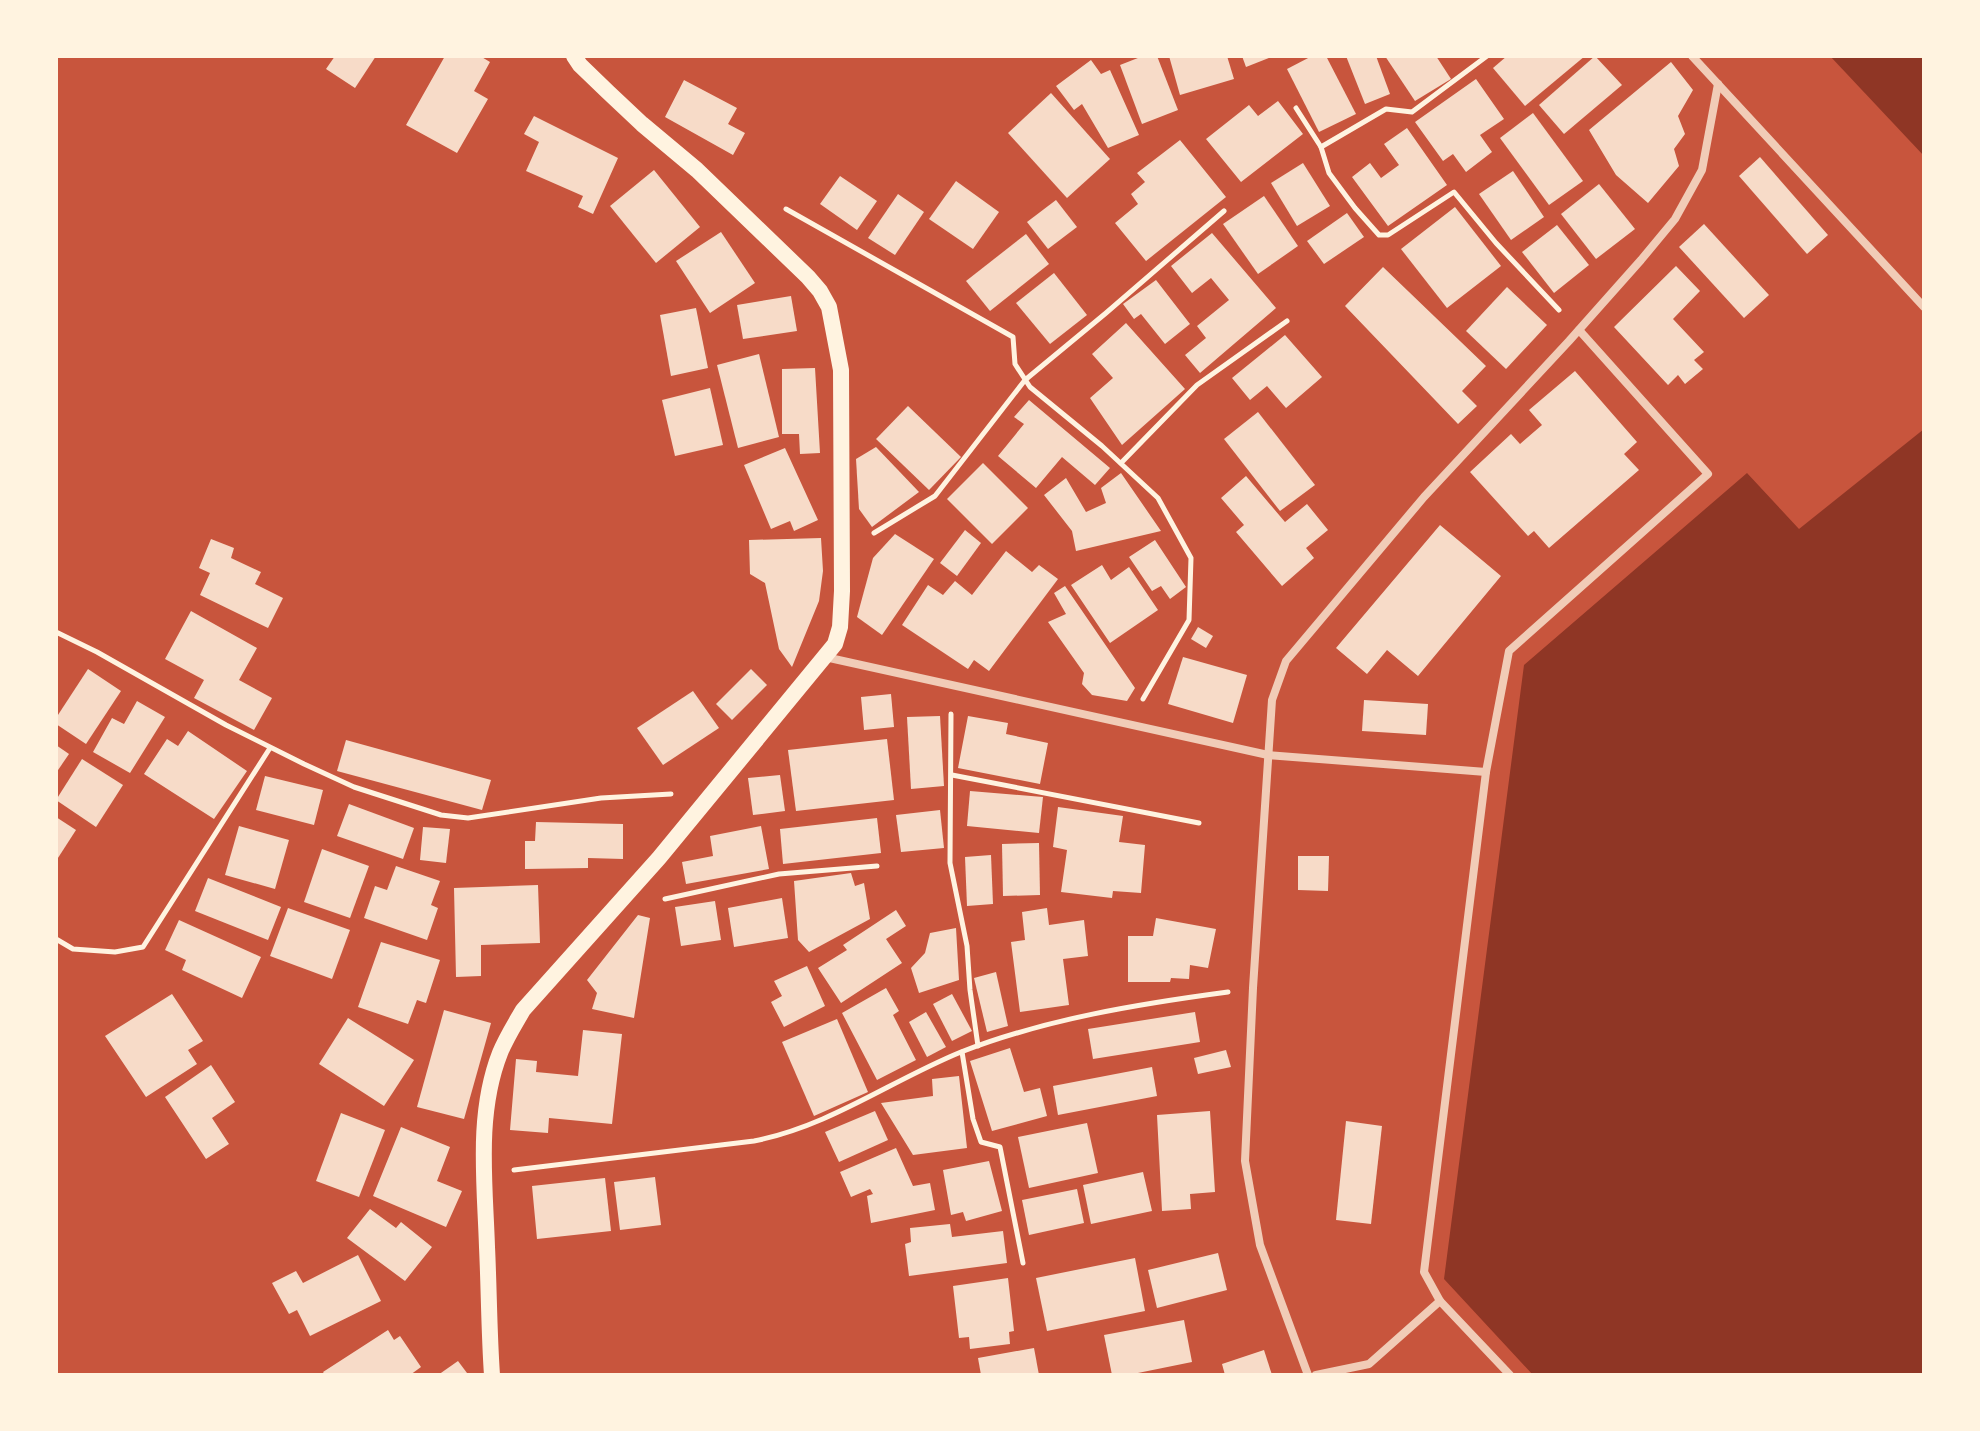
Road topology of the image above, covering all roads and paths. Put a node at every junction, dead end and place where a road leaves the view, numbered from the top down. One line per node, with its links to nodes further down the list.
1 (574, 56): 14 (main road)
2 (1487, 56): 6 (path)
3 (1692, 56): 4 (street)
4 (1718, 84): 9 (street); 11 (street)
5 (1296, 108): 6 (path)
6 (1321, 147): 11 (path)
7 (779, 205): 12 (path)
8 (1224, 211): 12 (path)
9 (1924, 307)
10 (1287, 321): 13 (path)
11 (1579, 330): 20 (street); 21 (street)
12 (1025, 380): 13 (path); 14 (path)
13 (1121, 463): 18 (path)
14 (843, 552): 16 (main road)
15 (56, 632): 19 (path)
16 (824, 657): 17 (street); 23 (main road)
17 (951, 685): 18 (street); 22 (path)
18 (1128, 724): 20 (street)
19 (270, 748): 23 (path); 27 (path)
20 (1268, 755): 21 (street); 28 (street)
21 (1486, 772): 33 (street)
22 (952, 775): 24 (path); 29 (path)
23 (705, 802): 26 (main road)
24 (1199, 823)
25 (877, 866): 26 (path)
26 (613, 910): 31 (main road)
27 (56, 939)
28 (1253, 988): 29 (path); 36 (street)
29 (978, 1046): 30 (path)
30 (962, 1052): 31 (path); 32 (path)
31 (484, 1173): 35 (main road)
32 (1023, 1263)
33 (1440, 1301): 34 (street); 38 (street)
34 (1338, 1373): 37 (street)
35 (492, 1375)
36 (1308, 1375)
37 (1316, 1375)
38 (1510, 1375)

